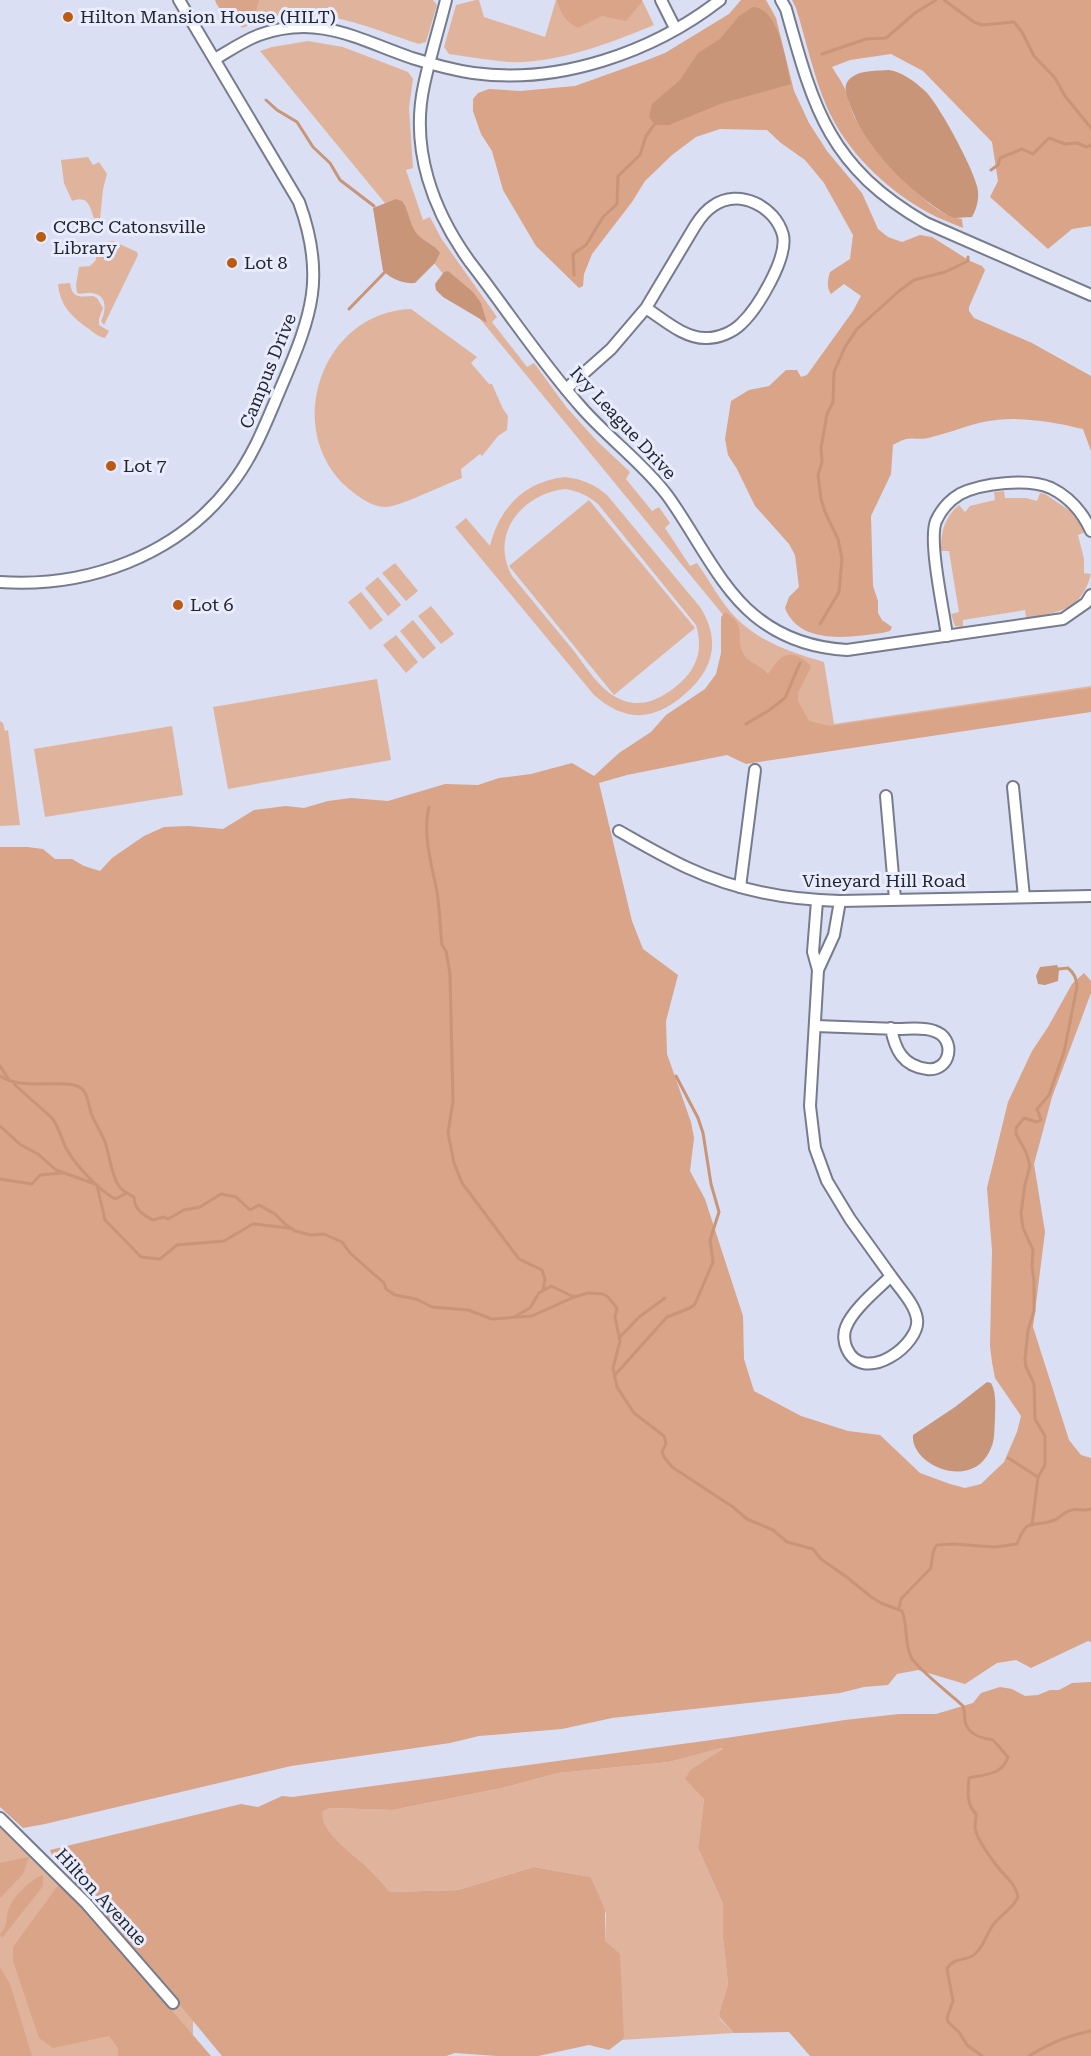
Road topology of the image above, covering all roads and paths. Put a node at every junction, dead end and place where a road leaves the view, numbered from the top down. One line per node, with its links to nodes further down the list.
1 (179, 0): 7 (street, Campus Drive)
2 (446, 0): 8 (street, Ivy League Drive)
3 (662, 0): 6 (street)
4 (720, 0): 6 (street)
5 (781, 0): 9 (street)
6 (675, 28): 8 (street)
7 (215, 59): 8 (street); 13 (street, Campus Drive)
8 (430, 63): 11 (street, Ivy League Drive)
9 (1091, 296)
10 (646, 308): 10 (street); 11 (street)
11 (566, 388): 15 (street, Ivy League Drive)
12 (1091, 531): 15 (street)
13 (0, 582)
14 (1091, 595): 15 (street, Ivy League Drive)
15 (947, 636)
16 (755, 770): 20 (street)
17 (1013, 787): 22 (street)
18 (886, 796): 23 (street)
19 (619, 831): 20 (street, Vineyard Hill Road)
20 (740, 887): 24 (street, Vineyard Hill Road)
21 (1091, 896): 22 (street, Vineyard Hill Road)
22 (1024, 897): 23 (street, Vineyard Hill Road)
23 (895, 899): 25 (street, Vineyard Hill Road)
24 (818, 901): 25 (street, Vineyard Hill Road); 26 (street)
25 (840, 901): 26 (street)
26 (818, 970): 27 (street)
27 (815, 1026): 28 (street); 29 (street)
28 (891, 1028): 28 (street)
29 (891, 1276): 29 (street)
30 (0, 1818): 31 (street, Hilton Avenue)
31 (173, 2003)

